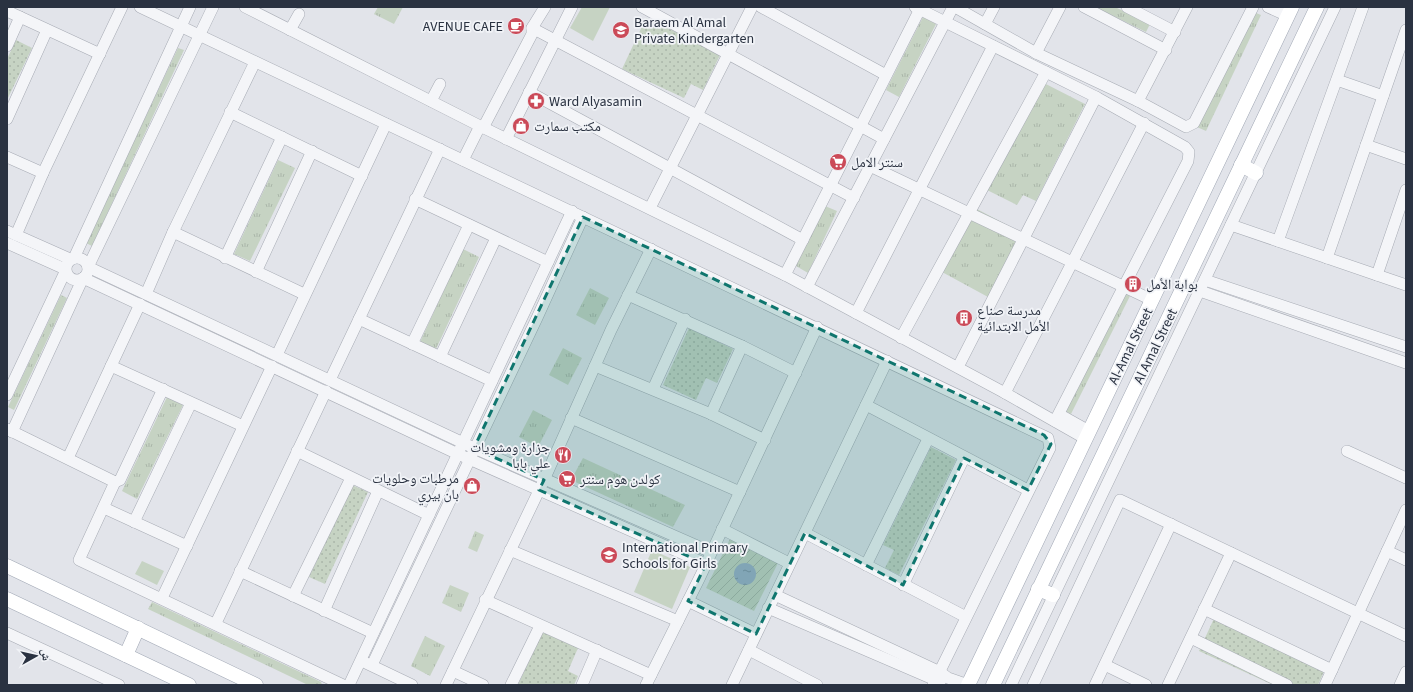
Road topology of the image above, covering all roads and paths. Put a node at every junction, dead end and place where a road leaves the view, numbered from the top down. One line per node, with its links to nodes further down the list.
1 (122, 7): 42 (street)
2 (140, 7): 30 (street)
3 (190, 7): 30 (street)
4 (213, 7): 36 (street)
5 (245, 7): 33 (street)
6 (545, 7): 31 (street)
7 (572, 7): 37 (street)
8 (642, 7): 43 (street)
9 (752, 7): 43 (street)
10 (761, 7): 46 (street)
11 (954, 7): 28 (street); 29 (street)
12 (994, 7): 29 (street)
13 (1060, 7): 41 (street)
14 (1084, 7): 40 (street)
15 (1127, 7): 35 (street)
16 (1187, 7): 35 (street)
17 (1253, 7): 53 (street)
18 (1268, 7): 25 (street)
19 (1317, 7): 70 (main road, Al Amal Street)
20 (1335, 7): 74 (street)
21 (1363, 7): 47 (street)
22 (918, 8): 24 (street); 46 (street)
23 (7, 11): 27 (street)
24 (936, 12): 28 (street)
25 (1290, 12): 112 (main road, Al-Amal Street)
26 (299, 14): 33 (street)
27 (20, 17): 32 (street); 38 (street)
28 (945, 23): 39 (street); 63 (street)
29 (985, 24): 41 (street)
30 (180, 26): 36 (street); 98 (street)
31 (532, 28): 37 (street); 60 (street)
32 (47, 30): 42 (street); 56 (street)
33 (290, 30): 52 (street)
34 (1406, 30): 50 (street)
35 (1175, 32): 40 (street)
36 (198, 35): 44 (street); 99 (street)
37 (556, 40): 49 (street); 55 (street)
38 (7, 46)
39 (993, 46): 45 (street); 77 (street)
40 (1166, 50): 53 (street)
41 (1036, 53): 53 (street)
42 (100, 54): 73 (street)
43 (728, 54): 55 (street); 59 (street)
44 (255, 62): 54 (street); 57 (street)
45 (1046, 72): 51 (street); 83 (street)
46 (886, 75): 59 (street)
47 (1337, 80): 50 (street); 92 (street)
48 (440, 84): 52 (street)
49 (529, 92): 62 (street); 72 (street)
50 (1383, 96): 64 (street)
51 (1096, 97): 58 (street); 89 (street)
52 (431, 101): 60 (street)
53 (1138, 101)
54 (230, 112): 61 (street); 87 (street)
55 (697, 115): 72 (street); 76 (street)
56 (7, 119)
57 (386, 124): 65 (street); 75 (street)
58 (1144, 124): 97 (street); 106 (street)
59 (860, 126): 63 (street); 76 (street)
60 (482, 128): 62 (street); 69 (street)
61 (282, 137): 66 (street); 94 (street)
62 (506, 139): 81 (street)
63 (884, 139): 71 (street)
64 (1366, 145): 68 (street); 95 (street)
65 (440, 149): 69 (street); 80 (street)
66 (312, 151): 75 (street); 100 (street)
67 (7, 157): 73 (street)
68 (1406, 159)
69 (466, 162): 82 (street)
70 (1241, 165): 74 (main road); 169 (main road, Al Amal Street)
71 (870, 166): 77 (street); 79 (street)
72 (670, 168): 81 (street); 91 (street)
73 (43, 173): 90 (street)
74 (1256, 173): 86 (street)
75 (362, 176): 110 (street)
76 (830, 186): 79 (street); 91 (street)
77 (920, 189): 83 (street); 114 (street)
78 (1406, 190): 102 (street)
79 (854, 198): 107 (street)
80 (415, 200): 85 (street); 115 (street)
81 (650, 208): 101 (street)
82 (572, 211): 84 (street); 96 (street)
83 (969, 212): 89 (street); 118 (street)
84 (582, 216): 93 (street); 151 (street)
85 (469, 225): 88 (street); 119 (street)
86 (1231, 225): 92 (street); 104 (street)
87 (173, 232): 94 (street); 109 (street)
88 (496, 238): 96 (street); 123 (street)
89 (1023, 238): 97 (street); 129 (street)
90 (9, 240): 98 (street)
91 (803, 240): 101 (street)
92 (1278, 241): 95 (street)
93 (651, 249): 111 (street); 117 (street)
94 (225, 258): 100 (street)
95 (1327, 258): 102 (street)
96 (548, 262): 131 (street)
97 (1072, 262): 106 (street); 135 (street)
98 (69, 264): 99 (street); 103 (street); 136 (street)
99 (88, 267): 103 (street); 109 (street)
100 (256, 272): 110 (street)
101 (785, 274): 107 (street)
102 (1377, 275): 105 (street)
103 (83, 278): 113 (street); 143 (street)
104 (1205, 280): 108 (street); 121 (street)
105 (1406, 285)
106 (1122, 286): 112 (street); 141 (street)
107 (807, 287): 114 (street)
108 (1200, 291): 125 (street); 184 (street)
109 (146, 294): 122 (street)
110 (304, 294): 122 (street)
111 (628, 296): 116 (street); 128 (street)
112 (1152, 300): 144 (main road, Al-Amal Street)
113 (140, 304): 126 (street); 127 (street)
114 (856, 313): 118 (street)
115 (359, 319): 119 (street); 132 (street)
116 (685, 319): 120 (street); 134 (street)
117 (817, 328): 124 (street); 130 (street)
118 (901, 338): 129 (street)
119 (412, 344): 123 (street)
120 (742, 346): 130 (street); 139 (street)
121 (1406, 347)
122 (277, 355): 132 (street)
123 (440, 357): 131 (street)
124 (887, 361): 138 (street); 158 (street)
125 (1406, 362)
126 (111, 366): 133 (street); 152 (street)
127 (272, 366): 132 (street); 142 (street)
128 (595, 366): 134 (street); 140 (street)
129 (958, 367): 135 (street)
130 (796, 373): 146 (street)
131 (492, 381): 147 (street)
132 (328, 386): 147 (street); 149 (street); 150 (street)
133 (163, 389): 137 (street); 156 (street)
134 (653, 389): 139 (street)
135 (1005, 393): 141 (street)
136 (7, 395)
137 (191, 403): 142 (street); 164 (street)
138 (866, 405): 145 (street); 168 (street)
139 (711, 414): 146 (street)
140 (571, 418): 157 (street); 160 (street)
141 (1056, 418): 144 (street)
142 (243, 426): 170 (street)
143 (10, 430): 152 (street)
144 (1088, 435): 166 (main road, Al-Amal Street)
145 (928, 439): 153 (street); 178 (street)
146 (766, 440): 160 (street)
147 (462, 443): 150 (street); 151 (street)
148 (1347, 450): 155 (street)
149 (297, 452): 154 (street); 180 (street)
150 (458, 454): 151 (street); 163 (street)
151 (472, 454): 157 (street); 208 (street)
152 (68, 458): 156 (street)
153 (964, 458): 158 (street); 181 (street)
154 (351, 478): 159 (street); 185 (street)
155 (1406, 478)
156 (115, 482): 161 (street)
157 (541, 485): 171 (street); 173 (street); 177 (street)
158 (1028, 490): 194 (street)
159 (378, 491): 163 (street); 192 (street)
160 (740, 492): 167 (street)
161 (104, 508): 164 (street); 186 (street)
162 (1406, 510): 172 (street)
163 (428, 515): 200 (street)
164 (134, 522): 170 (street)
165 (1171, 524): 174 (street); 209 (street); 233 (street)
166 (1045, 525): 169 (main road); 216 (main road, Al-Amal Street)
167 (722, 529): 173 (street); 176 (street)
168 (805, 533): 176 (street); 178 (street)
169 (1064, 535): 182 (main road, Al Amal Street)
170 (187, 546): 186 (street)
171 (510, 550): 188 (street); 195 (street)
172 (1387, 551): 175 (street); 193 (street)
173 (711, 552): 177 (street)
174 (1231, 553): 191 (street); 193 (street)
175 (1406, 560)
176 (789, 563): 183 (street)
177 (706, 564): 189 (street)
178 (866, 565): 181 (street)
179 (7, 566): 198 (main road)
180 (240, 572): 185 (street); 196 (street)
181 (903, 585): 194 (street)
182 (1038, 589): 184 (main road); 231 (main road, Al Amal Street)
183 (775, 595): 190 (street); 215 (street)
184 (1053, 595): 232 (street)
185 (293, 596): 192 (street)
186 (162, 598): 196 (street)
187 (7, 599): 206 (main road)
188 (485, 600): 197 (street); 211 (street)
189 (688, 600): 195 (street); 201 (street)
190 (768, 608): 201 (street); 215 (street)
191 (1204, 609): 203 (street); 210 (street)
192 (324, 611): 200 (street)
193 (1358, 614): 202 (street); 210 (street)
194 (966, 618): 215 (street)
195 (678, 622): 213 (street)
196 (216, 623): 221 (street)
197 (540, 626): 204 (street); 226 (street)
198 (138, 628): 206 (main road); 220 (main road)
199 (7, 633): 214 (street)
200 (373, 633): 207 (street)
201 (756, 634): 205 (street)
202 (1406, 636)
203 (1191, 638): 236 (street); 237 (street)
204 (597, 650): 213 (street); 227 (street)
205 (749, 650): 217 (street); 229 (street)
206 (126, 655): 219 (main road)
207 (360, 660): 208 (street); 222 (street)
208 (372, 665): 223 (street)
209 (1105, 665): 234 (street); 235 (street)
210 (1332, 670): 238 (street)
211 (453, 671): 224 (street); 225 (street)
212 (1406, 672): 239 (street)
213 (651, 675): 228 (street)
214 (101, 681): 218 (street)
215 (937, 681): 216 (street); 230 (street)
216 (965, 683)
217 (814, 684)
218 (119, 685)
219 (189, 685)
220 (256, 685)
221 (343, 685)
222 (349, 685)
223 (412, 685)
224 (446, 685)
225 (483, 685)
226 (511, 685)
227 (582, 685)
228 (646, 685)
229 (732, 685)
230 (947, 685)
231 (993, 685)
232 (1011, 685)
233 (1033, 685)
234 (1096, 685)
235 (1146, 685)
236 (1168, 685)
237 (1287, 685)
238 (1326, 685)
239 (1400, 685)

